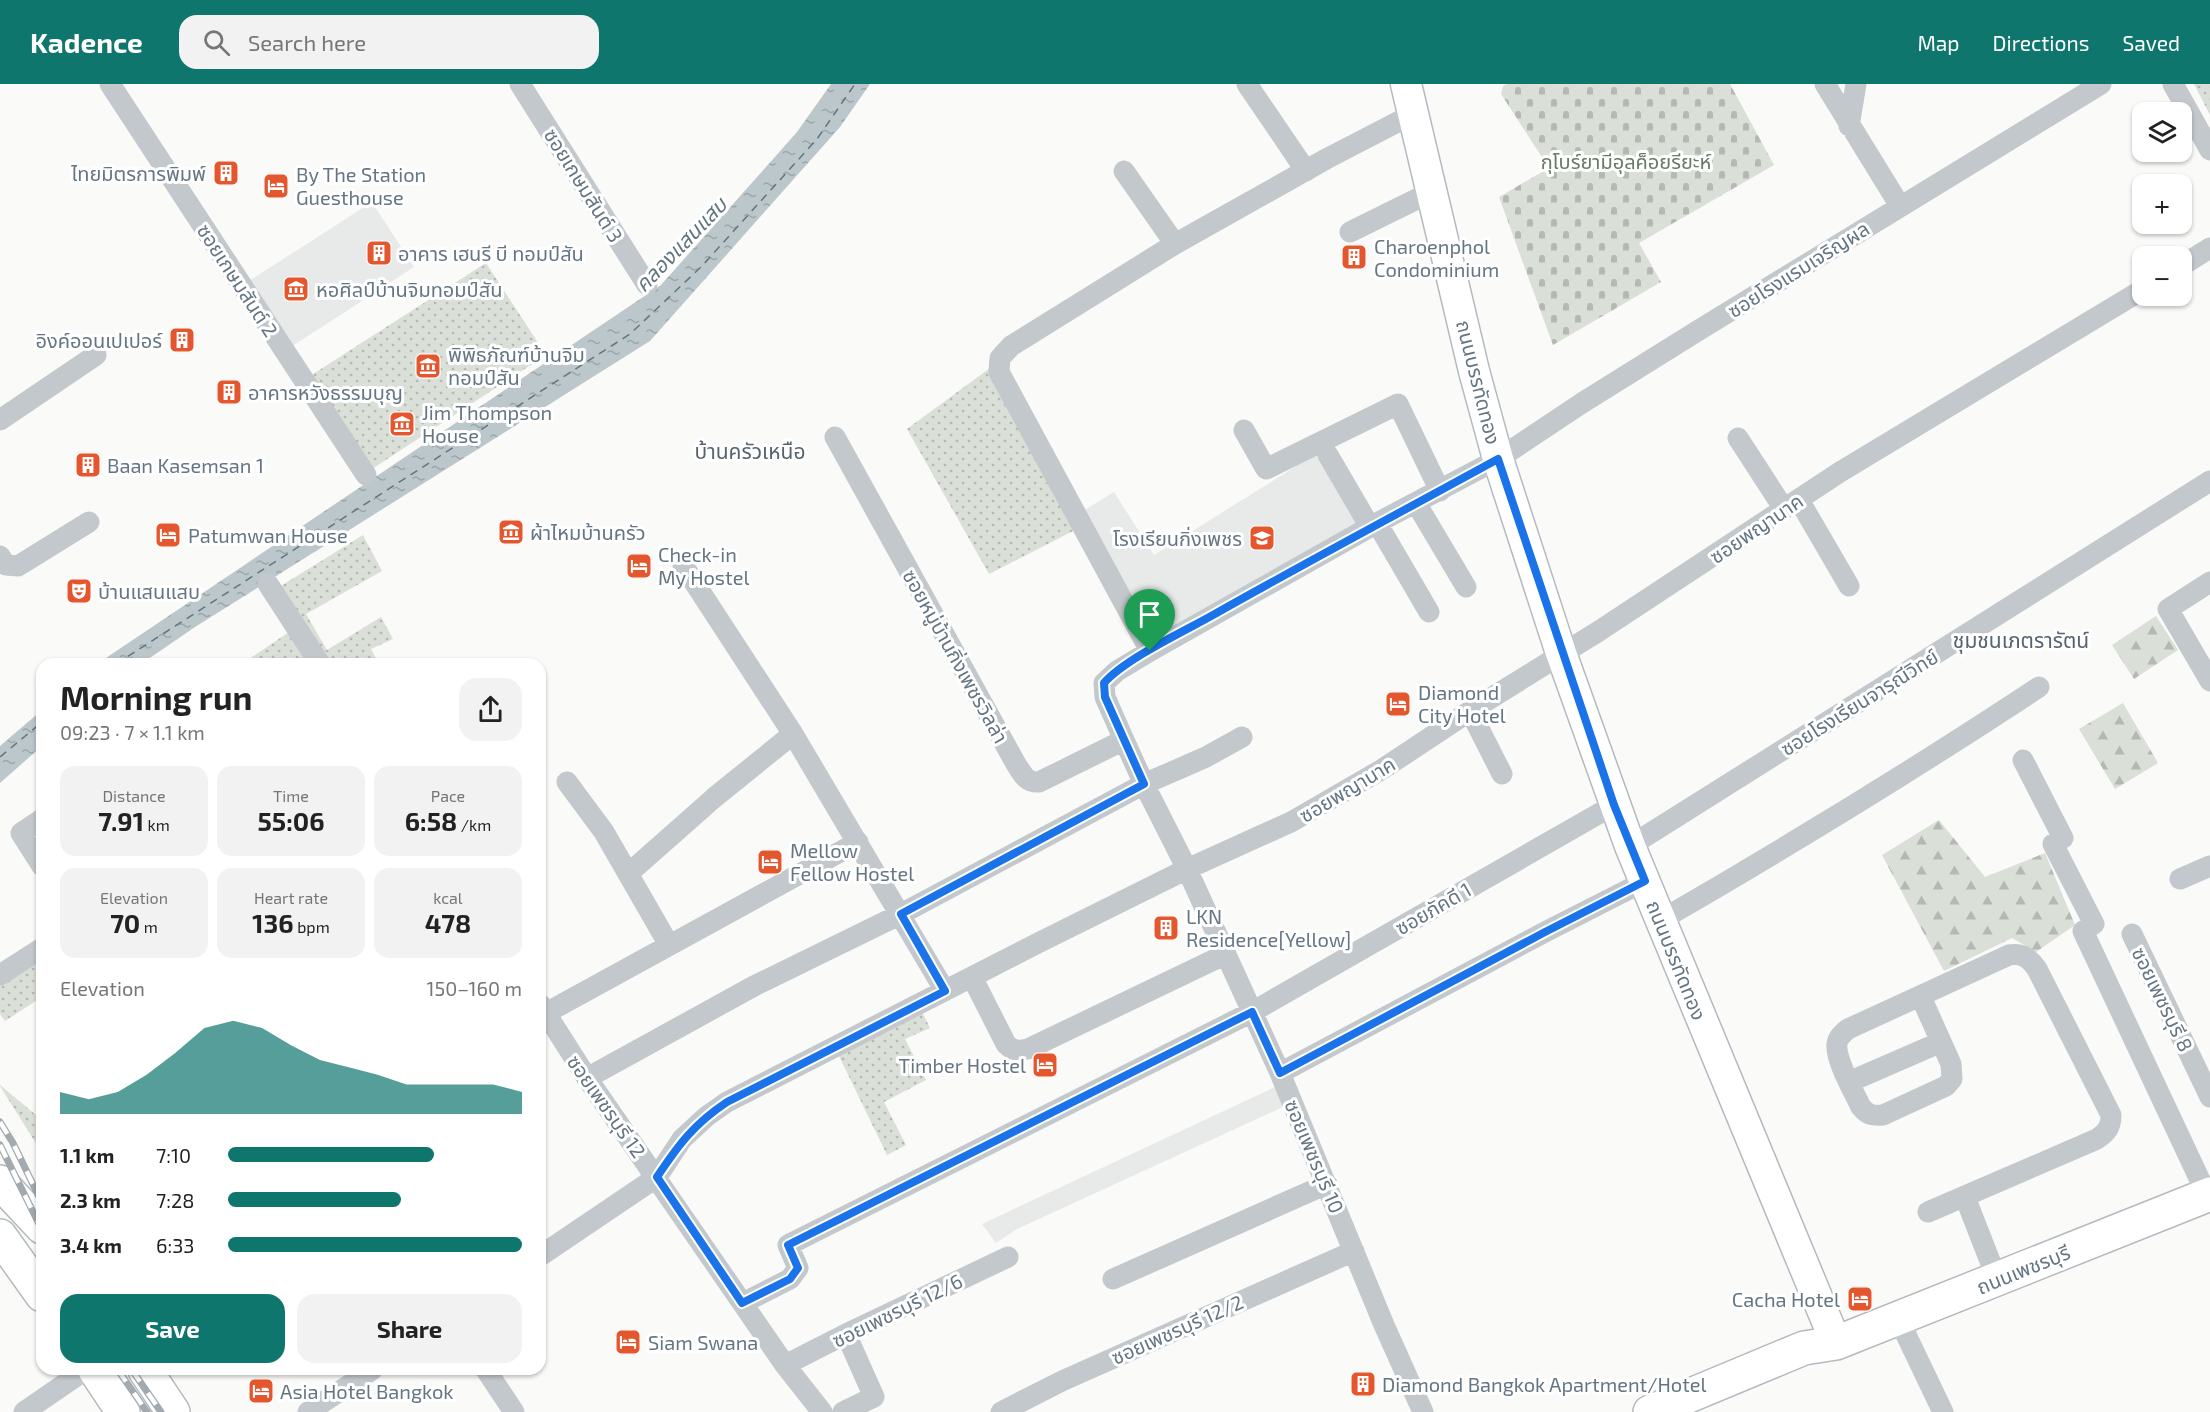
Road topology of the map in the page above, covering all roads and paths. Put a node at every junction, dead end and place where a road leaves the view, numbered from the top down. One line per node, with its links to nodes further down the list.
1 (110, 84): 29 (street, ซอยเกษมสันต์ 2)
2 (520, 84): 20 (street, ซอยเกษมสันต์ 3)
3 (1247, 84): 13 (street)
4 (1406, 84): 9 (main road, ถนนบรรทัดทอง)
5 (1825, 84): 10 (street)
6 (1856, 84): 10 (street)
7 (2101, 84): 15 (street, ซอยโรงแรมเจริญผล)
8 (2174, 84): 11 (street)
9 (1413, 114): 13 (street); 14 (main road, ถนนบรรทัดทอง)
10 (1849, 126): 15 (street)
11 (2210, 150)
12 (1124, 171): 17 (street)
13 (1306, 171): 17 (street)
14 (1431, 192): 16 (street); 28 (main road, ถนนบรรทัดทอง)
15 (1900, 206): 28 (street, ซอยโรงแรมเจริญผล)
16 (1350, 232)
17 (1175, 244): 43 (street)
18 (2210, 248): 19 (street)
19 (2192, 259)
20 (647, 285)
21 (2132, 296): 33 (street, ซอยพญานาค)
22 (96, 355): 23 (street)
23 (0, 420)
24 (1244, 430): 31 (street)
25 (835, 437): 51 (street, ซอยหมู่บ้านกิ่งเพชรวิลล่า)
26 (1738, 438): 33 (street)
27 (1328, 455): 35 (street)
28 (1498, 459): 31 (street, ซอยโรงแรมเจริญผล); 44 (main road, ถนนบรรทัดทอง)
29 (366, 475)
30 (2210, 481): 59 (street, ซอยโรงเรียนจารุณีวิทย์)
31 (1440, 491): 32 (street, ซอยโรงแรมเจริญผล)
32 (1416, 503): 35 (street, ซอยโรงแรมเจริญผล); 41 (street)
33 (1791, 504): 40 (street); 44 (street, ซอยพญานาค)
34 (89, 522): 36 (street)
35 (1374, 525): 42 (street); 43 (street, ซอยโรงแรมเจริญผล)
36 (0, 556)
37 (683, 565): 49 (street)
38 (2210, 582): 46 (street)
39 (268, 584): 45 (street)
40 (1849, 586)
41 (1466, 587)
42 (1429, 612)
43 (1150, 651): 51 (street, ซอยเพชรบุรี 10)
44 (1562, 653): 48 (street, ซอยพญานาค); 56 (main road, ถนนบรรทัดทอง)
45 (316, 658)
46 (2210, 681)
47 (2038, 687): 67 (street)
48 (1470, 711): 53 (street); 62 (street, ซอยพญานาค)
49 (793, 734): 58 (street); 63 (street)
50 (1242, 736): 55 (street)
51 (1124, 740): 55 (street, ซอยเพชรบุรี 10)
52 (2023, 760): 87 (street)
53 (1502, 774)
54 (567, 782): 63 (street)
55 (1144, 784): 62 (street, ซอยเพชรบุรี 10); 66 (street)
56 (1614, 805): 59 (main road, ถนนบรรทัดทอง); 77 (street, ซอยภัคดี 1)
57 (36, 823): 60 (street)
58 (858, 842): 66 (street); 69 (street)
59 (1630, 846): 65 (main road, ถนนบรรทัดทอง)
60 (36, 857)
61 (2210, 866): 64 (street)
62 (1187, 869): 71 (street, ซอยเพชรบุรี 10); 73 (street, ซอยพญานาค)
63 (629, 873): 69 (street)
64 (2180, 879)
65 (1645, 881): 67 (main road, ถนนบรรทัดทอง); 80 (street)
66 (901, 914): 74 (street); 81 (street)
67 (1661, 920): 101 (main road, ถนนบรรทัดทอง)
68 (2132, 934): 83 (street, ซอยเพชรบุรี 8)
69 (669, 945): 76 (street)
70 (36, 952): 72 (street)
71 (1226, 954): 73 (street); 77 (street, ซอยเพชรบุรี 10)
72 (0, 975)
73 (972, 977): 74 (street, ซอยพญานาค)
74 (945, 991): 84 (street, ซอยพญานาค)
75 (1921, 997): 79 (street); 82 (street); 88 (street)
76 (546, 1006)
77 (1252, 1012): 80 (street, ซอยเพชรบุรี 10); 98 (street, ซอยภัคดี 1)
78 (546, 1013): 81 (street, ซอยเพชรบุรี 12)
79 (1941, 1042): 82 (street); 82 (street)
80 (1280, 1073): 86 (street, ซอยเพชรบุรี 10)
81 (586, 1078): 84 (street, ซอยเพชรบุรี 12)
82 (1849, 1082)
83 (2210, 1097)
84 (657, 1177): 93 (street, ซอยพญานาค); 98 (street, ซอยเพชรบุรี 12)
85 (0, 1182): 90 (main road)
86 (1327, 1184): 92 (street, ซอยเพชรบุรี 10); 95 (street)
87 (2208, 1194): 96 (main road, ถนนเพชรบุรี)
88 (1965, 1197): 89 (street); 96 (street)
89 (1928, 1212)
90 (36, 1221)
91 (0, 1236): 97 (main road)
92 (1354, 1251): 115 (street, ซอยเพชรบุรี 12/2); 116 (street, ซอยเพชรบุรี 10)
93 (546, 1252)
94 (1008, 1257): 100 (street, ซอยเพชรบุรี 12/6)
95 (1113, 1279)
96 (1997, 1279): 99 (main road, ถนนเพชรบุรี)
97 (36, 1287)
98 (742, 1303): 102 (street, ซอยเพชรบุรี 12)
99 (1898, 1318): 101 (main road, ถนนเพชรบุรี); 119 (street)
100 (846, 1334): 102 (street, ซอยเพชรบุรี 12/6); 114 (street)
101 (1836, 1343): 117 (main road, ถนนเพชรบุรี); 118 (main road, ถนนเพชรบุรี)
102 (785, 1365): 113 (street, ซอยเพชรบุรี 12)
103 (78, 1375): 108 (street)
104 (98, 1375): 109 (main road)
105 (148, 1375): 110 (main road)
106 (364, 1375): 111 (street)
107 (489, 1375): 112 (street)
108 (24, 1412)
109 (123, 1412)
110 (173, 1412)
111 (308, 1412)
112 (514, 1412)
113 (822, 1412)
114 (843, 1412)
115 (1002, 1412)
116 (1424, 1412)
117 (1650, 1412)
118 (1706, 1412)
119 (1943, 1412)

